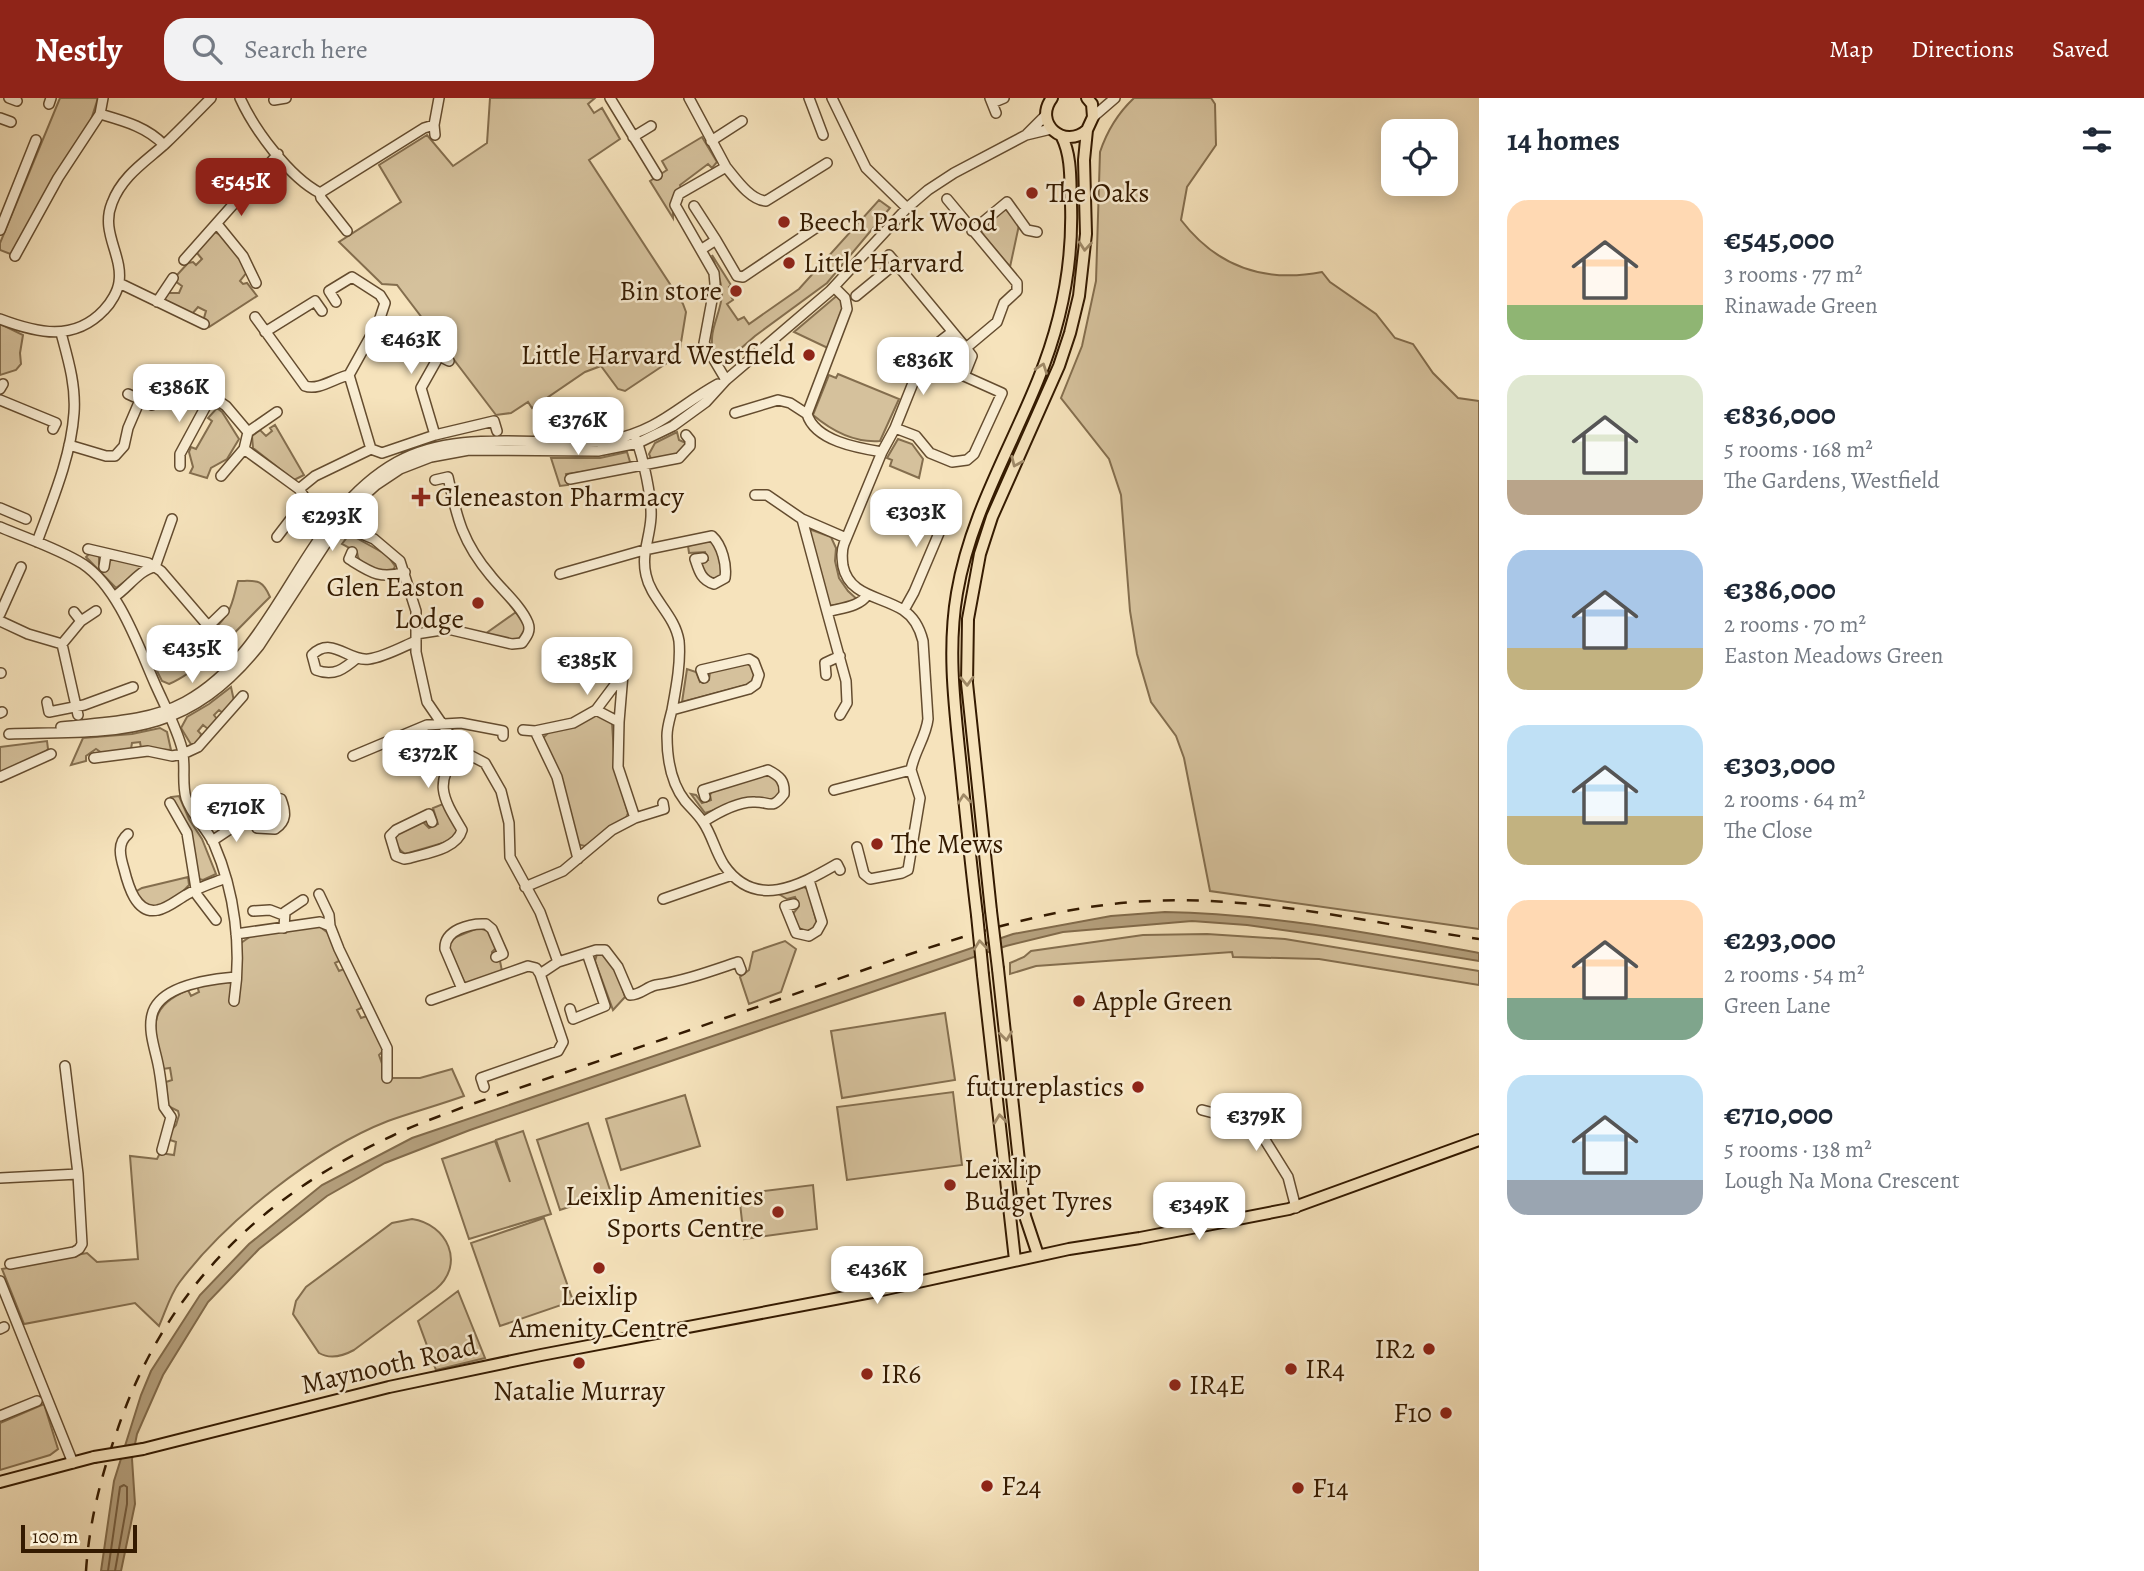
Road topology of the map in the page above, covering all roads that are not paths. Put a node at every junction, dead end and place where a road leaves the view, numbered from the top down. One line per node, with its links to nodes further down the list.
1 (103, 98): 15 (street)
2 (211, 98): 30 (street)
3 (240, 98): 31 (street)
4 (439, 98): 35 (street)
5 (610, 98): 27 (street)
6 (689, 98): 29 (street)
7 (809, 98): 24 (street)
8 (832, 98): 38 (street)
9 (1004, 98): 13 (street)
10 (1087, 98): 17 (main road)
11 (1115, 98): 17 (street)
12 (1050, 99): 16 (main road)
13 (991, 100): 14 (street)
14 (996, 113)
15 (100, 114): 30 (street); 47 (street)
16 (1046, 116): 22 (main road); 25 (street)
17 (1093, 117): 23 (main road)
18 (0, 118): 20 (street)
19 (742, 121): 29 (street)
20 (11, 122)
21 (651, 126): 27 (street)
22 (1051, 129): 25 (street); 26 (main road)
23 (1087, 130): 26 (main road); 210 (main road, one-way to 210, bridge)
24 (823, 135)
25 (1026, 135): 38 (street)
26 (1062, 136): 211 (main road, one-way to 26, bridge)
27 (634, 137): 34 (street)
28 (36, 140): 41 (street)
29 (711, 141): 33 (street)
30 (164, 145): 50 (street)
31 (278, 154): 35 (street); 39 (street)
32 (827, 163): 33 (street)
33 (726, 167): 46 (street)
34 (657, 175)
35 (320, 193): 42 (street)
36 (947, 199): 43 (street)
37 (694, 206): 45 (street)
38 (907, 208): 51 (street)
39 (217, 224): 48 (street); 49 (street)
40 (820, 225): 45 (street)
41 (0, 230)
42 (347, 231)
43 (972, 231): 44 (street); 63 (street)
44 (1037, 232)
45 (716, 240): 46 (street)
46 (702, 249): 66 (street)
47 (15, 256)
48 (197, 261)
49 (243, 281)
50 (119, 283): 54 (street); 62 (street)
51 (834, 287): 66 (street); 75 (street)
52 (178, 289): 54 (street)
53 (856, 296): 61 (street)
54 (157, 302): 58 (street)
55 (336, 302): 65 (street)
56 (322, 311): 60 (street)
57 (255, 317): 60 (street)
58 (201, 318)
59 (0, 319): 62 (street)
60 (265, 332): 65 (street)
61 (952, 332): 63 (street); 77 (street)
62 (61, 333): 84 (street)
63 (966, 348): 77 (street)
64 (449, 361): 80 (street)
65 (349, 375): 86 (street)
66 (726, 380): 82 (street)
67 (209, 388): 69 (street)
68 (128, 394): 71 (street)
69 (214, 398): 79 (street); 89 (street)
70 (0, 400): 76 (street)
71 (140, 400): 72 (street); 84 (street)
72 (152, 405)
73 (277, 412): 79 (street)
74 (736, 413): 75 (street)
75 (807, 414): 88 (street)
76 (56, 423)
77 (895, 428): 88 (street)
78 (496, 431): 80 (street)
79 (248, 432): 85 (street)
80 (435, 435): 86 (street)
81 (686, 435): 90 (street)
82 (636, 438): 83 (street); 87 (street); 90 (street)
83 (463, 443): 87 (street); 102 (street)
84 (69, 445): 106 (street)
85 (244, 449): 91 (street); 94 (street)
86 (371, 449): 94 (street)
87 (513, 450): 102 (street)
88 (882, 452): 105 (street)
89 (180, 466)
90 (643, 466): 92 (street); 110 (street)
91 (221, 476)
92 (570, 479)
93 (435, 480): 133 (street)
94 (299, 489): 97 (street)
95 (755, 495): 101 (street)
96 (953, 500): 107 (street)
97 (307, 503): 102 (street); 104 (street)
98 (0, 508): 99 (street)
99 (23, 514)
100 (172, 519): 116 (street)
101 (802, 519): 105 (street); 127 (street)
102 (333, 525): 117 (street); 119 (street); 123 (street)
103 (0, 527): 106 (street)
104 (276, 537)
105 (846, 538): 121 (street)
106 (37, 542): 122 (street)
107 (935, 543): 108 (street); 124 (street)
108 (944, 547)
109 (88, 549): 112 (street)
110 (644, 550): 113 (street); 118 (street); 146 (street)
111 (352, 552): 117 (street)
112 (106, 554): 114 (street); 116 (street)
113 (702, 558)
114 (104, 566)
115 (21, 567): 120 (street)
116 (155, 567): 122 (street); 132 (street)
117 (405, 572): 133 (street)
118 (560, 574)
119 (303, 578): 123 (street); 148 (street)
120 (4, 591): 128 (street)
121 (867, 595): 124 (street); 127 (street)
122 (114, 597): 148 (street)
123 (280, 597): 148 (street)
124 (904, 610): 161 (street)
125 (96, 611): 131 (street)
126 (74, 612): 131 (street)
127 (827, 612): 136 (street)
128 (0, 614)
129 (224, 616): 132 (street)
130 (0, 621): 134 (street)
131 (81, 621): 134 (street)
132 (209, 627): 138 (street)
133 (416, 637): 137 (street); 151 (street)
134 (62, 644): 147 (street)
135 (626, 651): 139 (street)
136 (839, 656): 140 (street); 149 (street)
137 (357, 658): 137 (street)
138 (181, 664)
139 (623, 674): 145 (street); 150 (street)
140 (826, 675)
141 (704, 678): 146 (street)
142 (243, 696): 158 (street)
143 (129, 700): 147 (street)
144 (47, 702): 147 (street)
145 (596, 710): 150 (street); 153 (street)
146 (672, 710): 169 (street)
147 (77, 711)
148 (168, 714): 154 (street); 154 (street); 158 (street)
149 (840, 715)
150 (619, 722): 167 (street)
151 (440, 724): 155 (street); 156 (street); 159 (street)
152 (523, 730): 153 (street)
153 (535, 731): 174 (street)
154 (4, 735)
155 (503, 736)
156 (460, 750): 168 (street); 179 (street)
157 (51, 754): 162 (street)
158 (183, 754): 160 (street); 172 (street)
159 (353, 756)
160 (94, 758)
161 (911, 770): 163 (street); 173 (street)
162 (0, 777)
163 (834, 790)
164 (705, 797): 169 (street)
165 (170, 803): 180 (street)
166 (663, 803): 167 (street)
167 (635, 818): 174 (street)
168 (432, 822)
169 (703, 822): 176 (street)
170 (257, 828): 172 (street)
171 (128, 834): 180 (street)
172 (212, 841): 177 (street)
173 (857, 847)
174 (578, 859): 179 (street)
175 (840, 870): 178 (street)
176 (732, 875): 178 (street); 182 (street)
177 (226, 878): 180 (street); 190 (street)
178 (808, 880): 184 (street)
179 (525, 887): 193 (street)
180 (197, 888): 187 (street)
181 (319, 894): 188 (street)
182 (663, 899)
183 (303, 900): 186 (street)
184 (794, 904)
185 (253, 911): 186 (street)
186 (283, 915): 189 (street)
187 (216, 920)
188 (330, 926): 189 (street); 202 (street)
189 (284, 928): 190 (street)
190 (236, 934): 196 (street)
191 (587, 953): 193 (street); 194 (street); 200 (street)
192 (496, 957): 197 (street)
193 (558, 962): 195 (street)
194 (741, 970)
195 (540, 974): 197 (street); 203 (street)
196 (236, 977): 199 (street); 206 (street)
197 (462, 989): 198 (street)
198 (432, 1000)
199 (234, 1001)
200 (570, 1009)
201 (65, 1066): 207 (street)
202 (387, 1078)
203 (484, 1087)
204 (1202, 1110): 209 (street)
205 (1479, 1140): 209 (main road)
206 (162, 1150)
207 (78, 1174): 208 (street); 212 (street)
208 (0, 1178)
209 (1296, 1208): 210 (main road, Maynooth Road)
210 (1038, 1255): 211 (main road, Maynooth Road)
211 (1015, 1260): 216 (main road, Maynooth Road, bridge)
212 (10, 1264)
213 (0, 1281): 216 (street)
214 (37, 1401): 215 (street)
215 (0, 1416)
216 (73, 1463): 217 (main road, Maynooth Road)
217 (0, 1482)

